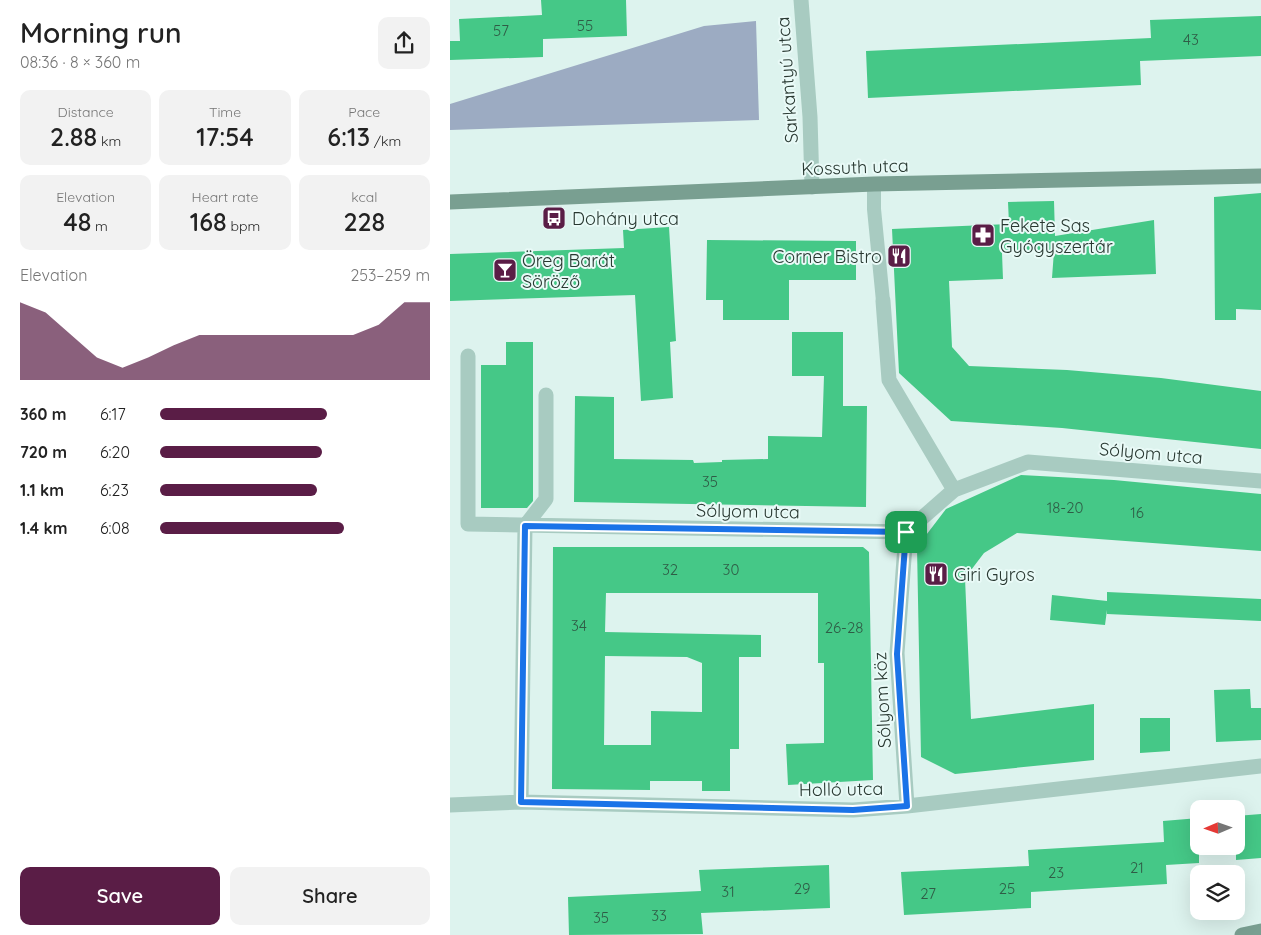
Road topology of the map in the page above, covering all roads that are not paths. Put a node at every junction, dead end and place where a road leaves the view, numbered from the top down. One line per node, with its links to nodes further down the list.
1 (801, 0): 4 (street, Sarkantyú utca)
2 (1261, 176): 3 (street, Kossuth utca)
3 (874, 184): 4 (street, Kossuth utca); 6 (lane)
4 (812, 187): 5 (street, Kossuth utca)
5 (450, 202)
6 (883, 301): 10 (street)
7 (468, 356): 11 (street, Sólyom utca)
8 (546, 395): 11 (street)
9 (1261, 481): 10 (street, Sólyom utca)
10 (954, 490): 12 (street, Sólyom utca)
11 (525, 526): 12 (street, Sólyom utca); 14 (street)
12 (906, 532): 16 (street, Sólyom köz)
13 (1261, 766): 16 (street, Holló utca)
14 (521, 802): 15 (street, Holló utca); 16 (street, Holló utca)
15 (450, 806)
16 (907, 806)
17 (1261, 931): 18 (street)
18 (1242, 935)

